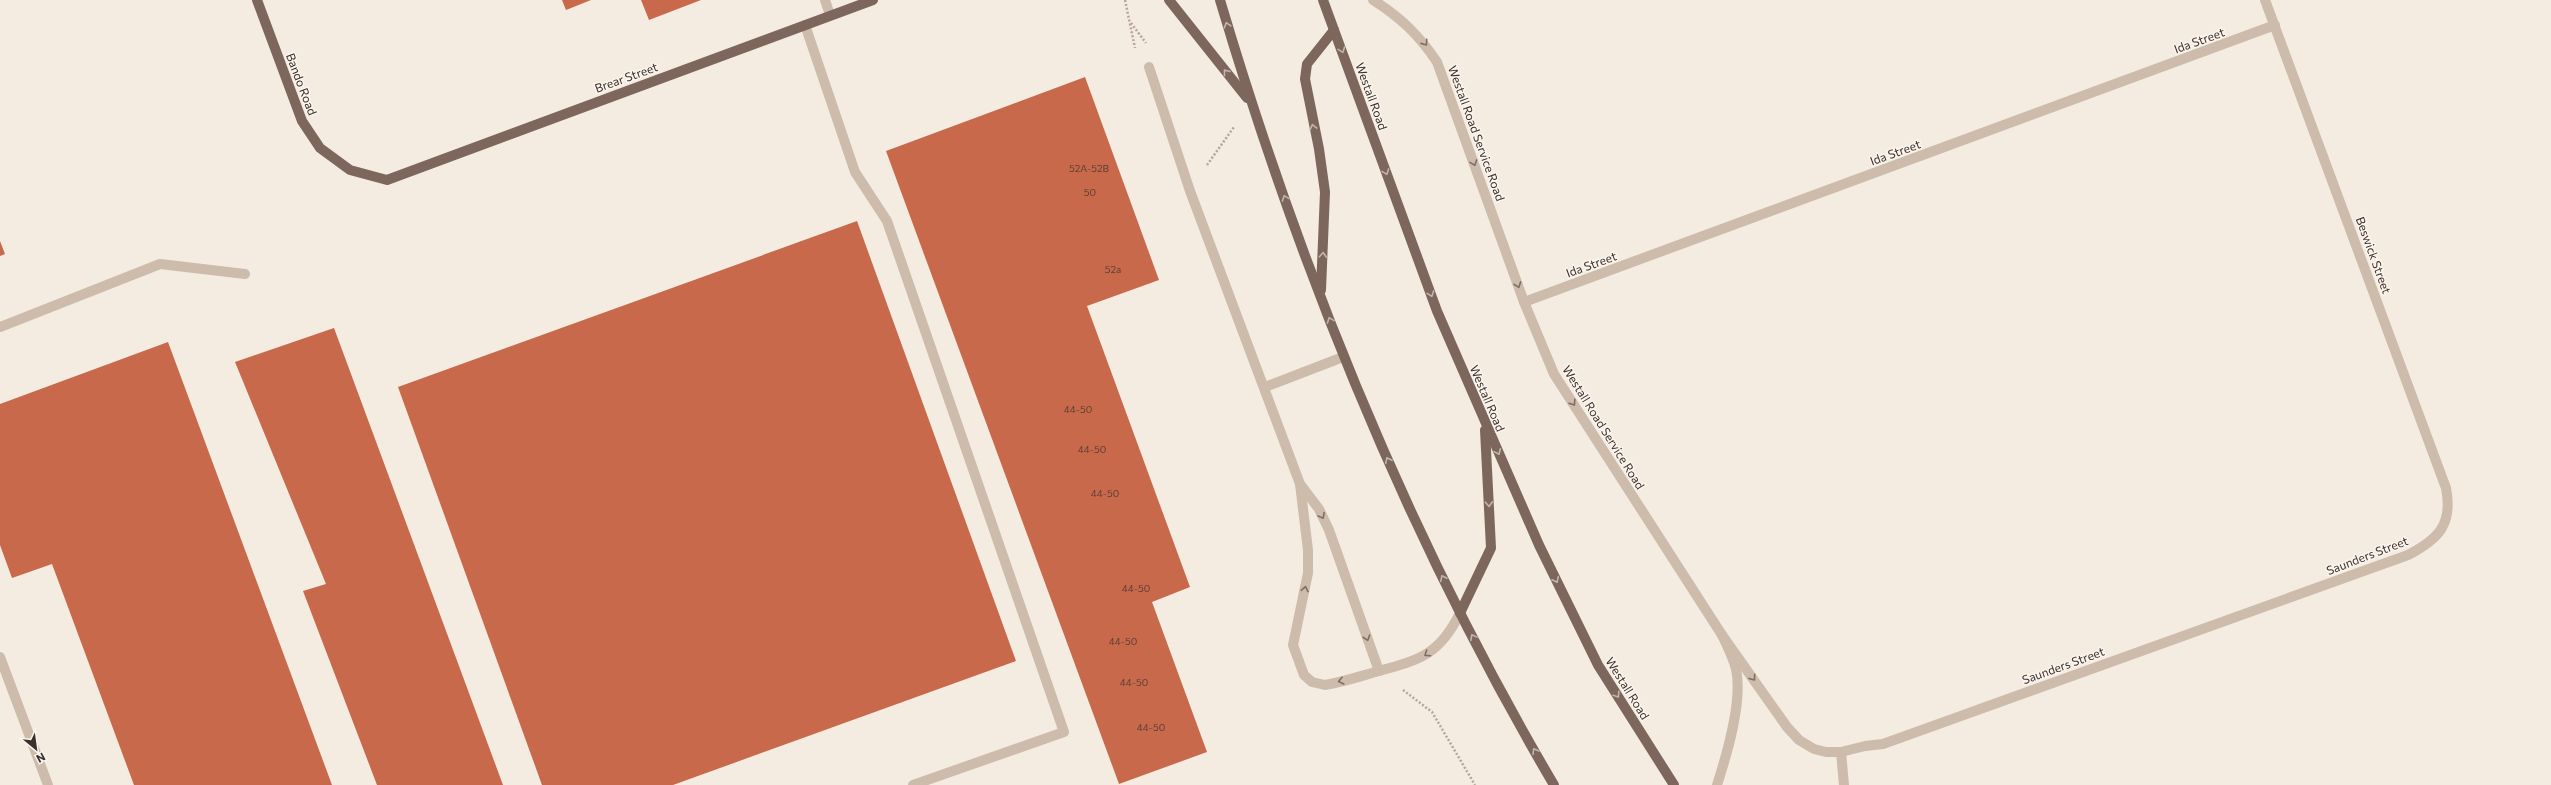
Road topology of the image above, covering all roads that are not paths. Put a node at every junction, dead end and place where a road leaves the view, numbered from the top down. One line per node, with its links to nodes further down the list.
1 (257, 0): 15 (main road, Bando Road)
2 (825, 0): 9 (street)
3 (873, 0): 9 (main road, Brear Street)
4 (1170, 0): 14 (main road, one-way to 4)
5 (1220, 0): 14 (main road, one-way to 5)
6 (1323, 0): 12 (main road, Westall Road)
7 (1373, 0): 18 (street, Westall Road Service Road, one-way to 18)
8 (2265, 0): 11 (street, Beswick Street)
9 (830, 15): 10 (main road, Brear Street)
10 (805, 24): 15 (main road, Brear Street); 31 (street)
11 (2275, 26): 18 (street, Ida Street); 24 (street, Beswick Street)
12 (1334, 30): 17 (main road, one-way to 12); 22 (main road, Westall Road, one-way to 22)
13 (1149, 67): 21 (street)
14 (1250, 102): 17 (main road, one-way to 14)
15 (387, 180)
16 (245, 274): 19 (street)
17 (1321, 294): 20 (main road, one-way to 17)
18 (1524, 302): 26 (street, Westall Road Service Road, one-way to 26)
19 (0, 326)
20 (1343, 357): 21 (street); 25 (main road, one-way to 20)
21 (1265, 387): 23 (street)
22 (1484, 423): 25 (main road, one-way to 25); 33 (main road, Westall Road, one-way to 33)
23 (1300, 484): 28 (street, one-way to 28); 28 (street, one-way to 23)
24 (2446, 520): 29 (street, Saunders Street)
25 (1460, 613): 28 (street, one-way to 28); 32 (main road, one-way to 25)
26 (1722, 635): 29 (street, Saunders Street, one-way to 29); 34 (street, Westall Road Service Road)
27 (0, 657): 30 (street)
28 (1379, 671)
29 (1841, 752): 35 (street)
30 (48, 785)
31 (913, 785)
32 (1554, 785)
33 (1674, 785)
34 (1717, 785)
35 (1844, 785)

